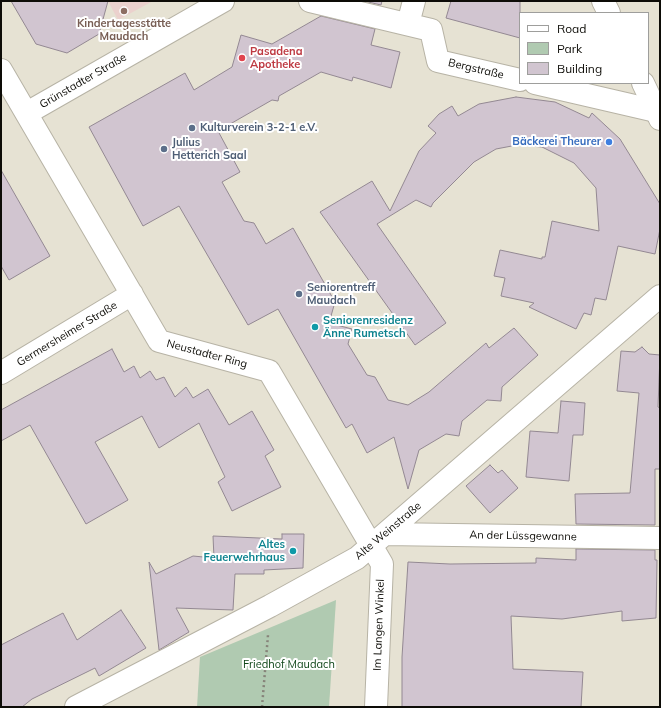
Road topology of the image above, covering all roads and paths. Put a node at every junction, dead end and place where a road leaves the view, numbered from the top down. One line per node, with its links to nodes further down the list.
1 (223, 1): 11 (street, Grünstadter Straße)
2 (310, 1): 6 (street)
3 (414, 1): 6 (street)
4 (603, 1): 5 (street)
5 (608, 12)
6 (408, 24): 8 (street, Bergstraße)
7 (1, 70): 11 (street, Neustadter Ring)
8 (519, 80)
9 (539, 84): 12 (street)
10 (643, 84): 12 (street)
11 (27, 113): 13 (street, Neustadter Ring)
12 (658, 115)
13 (132, 294): 15 (street, Germersheimer Straße); 17 (street, Neustadter Ring)
14 (660, 296): 17 (street, Alte Weinstraße)
15 (1, 373)
16 (660, 538): 17 (street, An der Lüssgewanne)
17 (378, 540): 18 (street, Alte Weinstraße); 21 (street, Im Langen Winkel)
18 (270, 606): 19 (street, Alte Weinstraße); 20 (path)
19 (76, 707)
20 (262, 707)
21 (376, 707)

